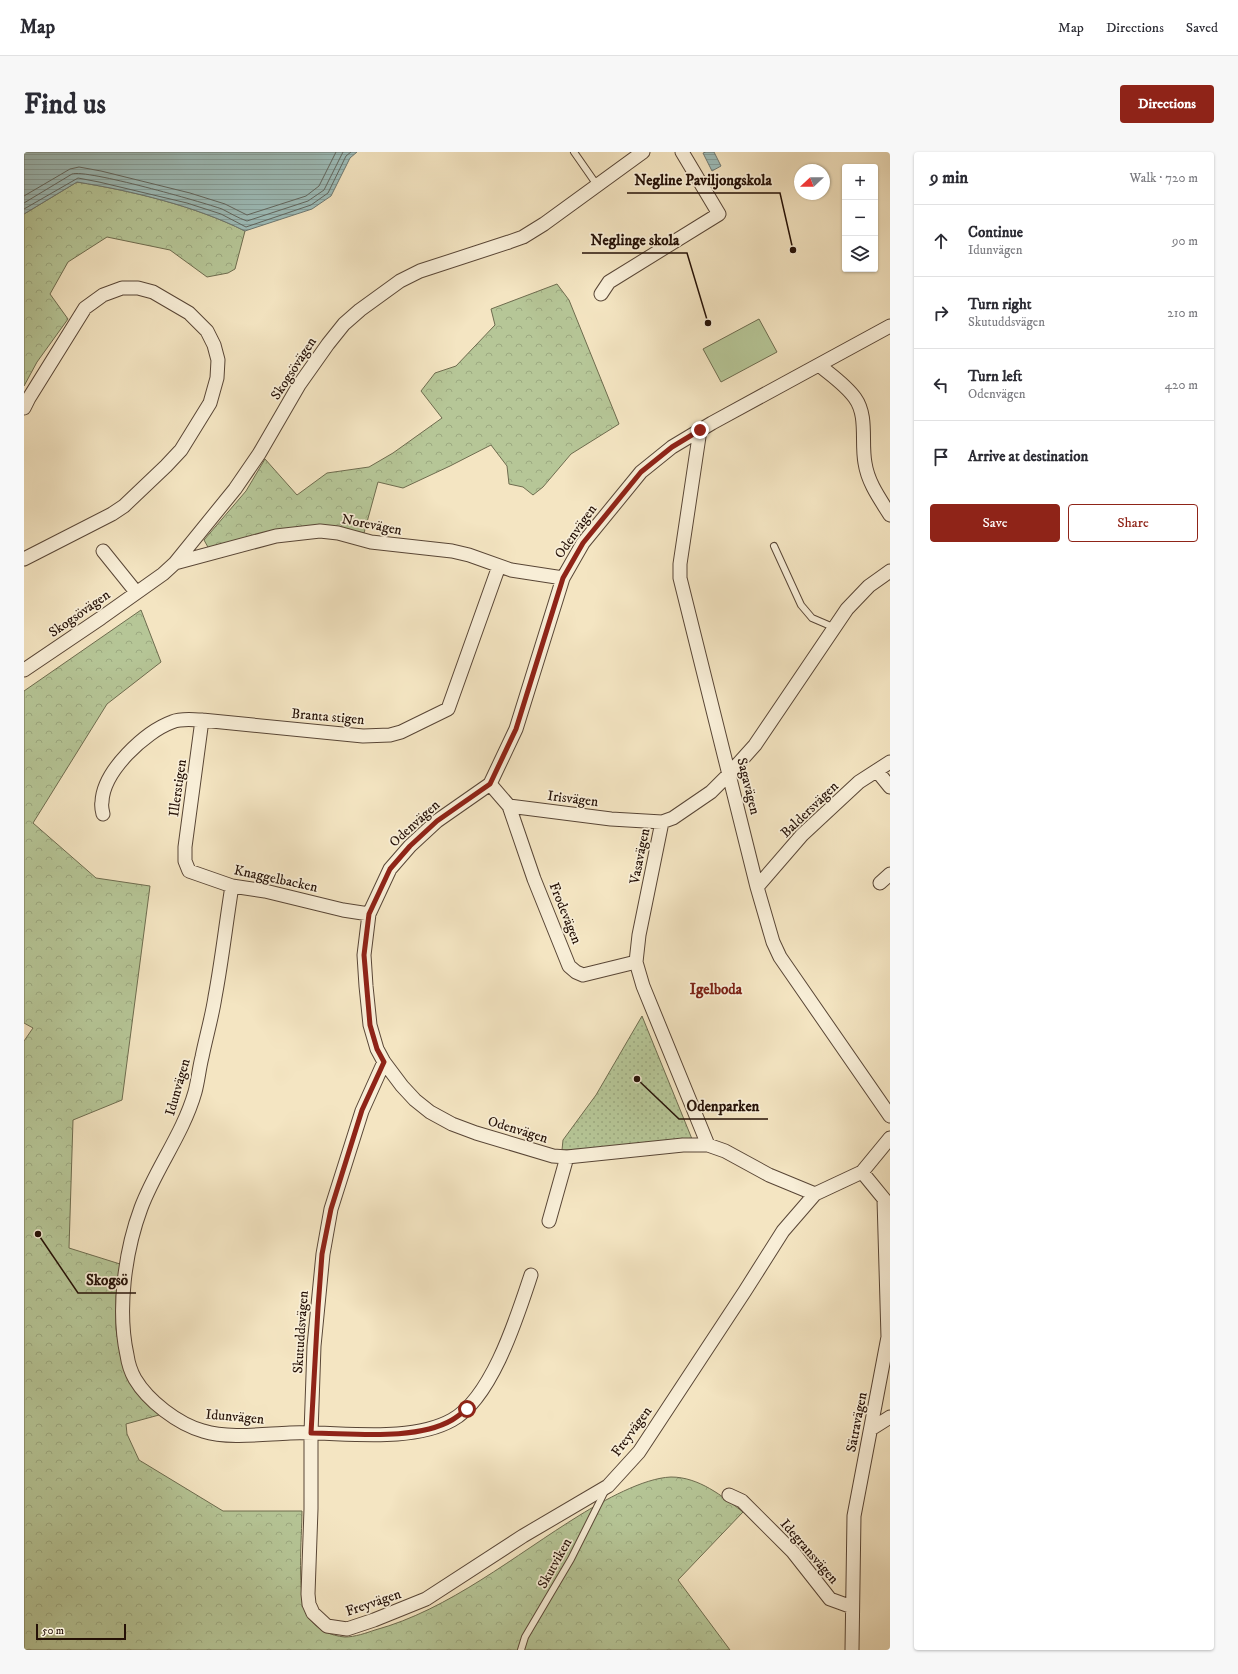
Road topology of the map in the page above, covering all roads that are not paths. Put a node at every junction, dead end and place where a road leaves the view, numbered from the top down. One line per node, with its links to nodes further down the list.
1 (574, 152): 4 (lane)
2 (643, 152): 4 (street, Skogsövägen)
3 (682, 152): 5 (street)
4 (597, 185): 14 (street, Skogsövägen)
5 (601, 294)
6 (890, 326): 7 (street, Odenvägen)
7 (819, 365): 9 (street, Odenvägen); 10 (street)
8 (24, 408): 13 (street)
9 (700, 430): 17 (street, Odenvägen); 24 (street, Sagavägen)
10 (890, 515)
11 (774, 546): 19 (lane)
12 (103, 551): 18 (street)
13 (24, 559)
14 (175, 563): 15 (street, Norevägen); 18 (street, Skogsövägen)
15 (499, 566): 17 (street, Norevägen); 21 (street, Branta stigen)
16 (890, 571): 19 (street, Vasavägen)
17 (563, 578): 25 (street, Odenvägen)
18 (136, 592): 20 (street, Skogsövägen)
19 (833, 627): 24 (street, Vasavägen)
20 (26, 664)
21 (202, 720): 28 (street, Branta stigen); 30 (street, Illerstigen)
22 (890, 762): 23 (street, Baldersvägen)
23 (877, 771): 26 (street); 32 (street, Baldersvägen)
24 (729, 774): 29 (street, Vasavägen); 32 (street, Sagavägen)
25 (490, 784): 27 (street); 33 (street, Odenvägen)
26 (890, 787)
27 (509, 806): 29 (street, Irisvägen); 34 (street, Frodevägen)
28 (103, 814)
29 (662, 822): 34 (street, Vasavägen)
30 (185, 861): 31 (street, Knaggelbacken)
31 (232, 886): 33 (street, Knaggelbacken); 47 (street, Idunvägen)
32 (757, 887): 36 (street, Sagavägen)
33 (369, 914): 35 (street, Odenvägen)
34 (636, 962): 38 (street, Vasavägen)
35 (384, 1062): 39 (street, Odenvägen); 47 (street, Skutuddsvägen)
36 (890, 1116)
37 (890, 1138): 40 (street, Freyvägen)
38 (708, 1145): 39 (street, Odenvägen); 41 (street, Odenvägen)
39 (567, 1157): 43 (street)
40 (862, 1172): 41 (street, Freyvägen); 42 (street)
41 (816, 1194): 48 (street, Freyvägen)
42 (887, 1203): 46 (street, Sätravägen)
43 (549, 1221)
44 (531, 1274): 47 (street, Idunvägen)
45 (890, 1417): 46 (street)
46 (871, 1429): 50 (street, Sätravägen)
47 (311, 1433): 51 (street, Skutuddsvägen)
48 (608, 1486): 51 (street, Freyvägen); 52 (lane, Skutviken)
49 (729, 1495): 50 (street, Idegransvägen)
50 (852, 1607): 53 (street, Sätravägen)
51 (313, 1613)
52 (521, 1650)
53 (852, 1650)

